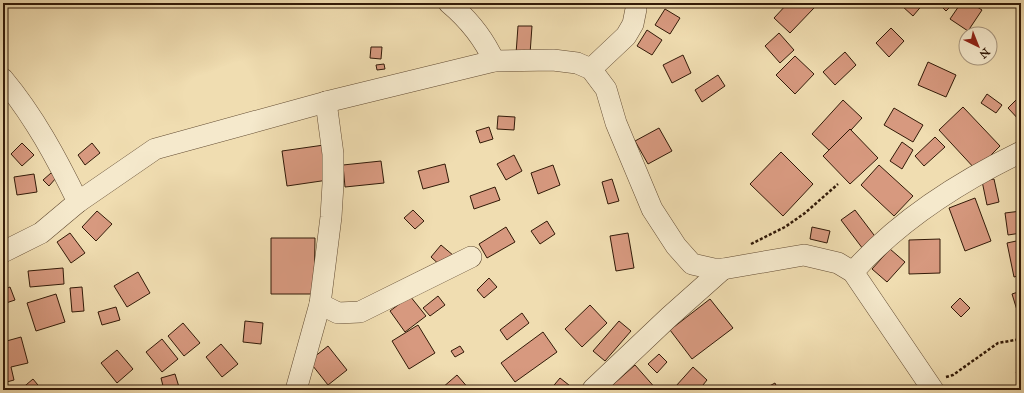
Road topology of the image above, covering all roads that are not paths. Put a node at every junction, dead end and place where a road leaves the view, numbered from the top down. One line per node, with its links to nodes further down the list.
1 (449, 3): 3 (street)
2 (636, 9): 4 (street)
3 (494, 61): 4 (street); 6 (street)
4 (591, 69): 11 (street)
5 (3, 79): 8 (street)
6 (326, 102): 8 (street); 13 (street)
7 (1021, 152): 12 (street)
8 (78, 202): 9 (street)
9 (3, 252)
10 (471, 257): 13 (street)
11 (723, 268): 12 (street); 15 (street)
12 (853, 272): 14 (street)
13 (320, 304): 16 (street)
14 (930, 386)
15 (593, 389)
16 (296, 390)

